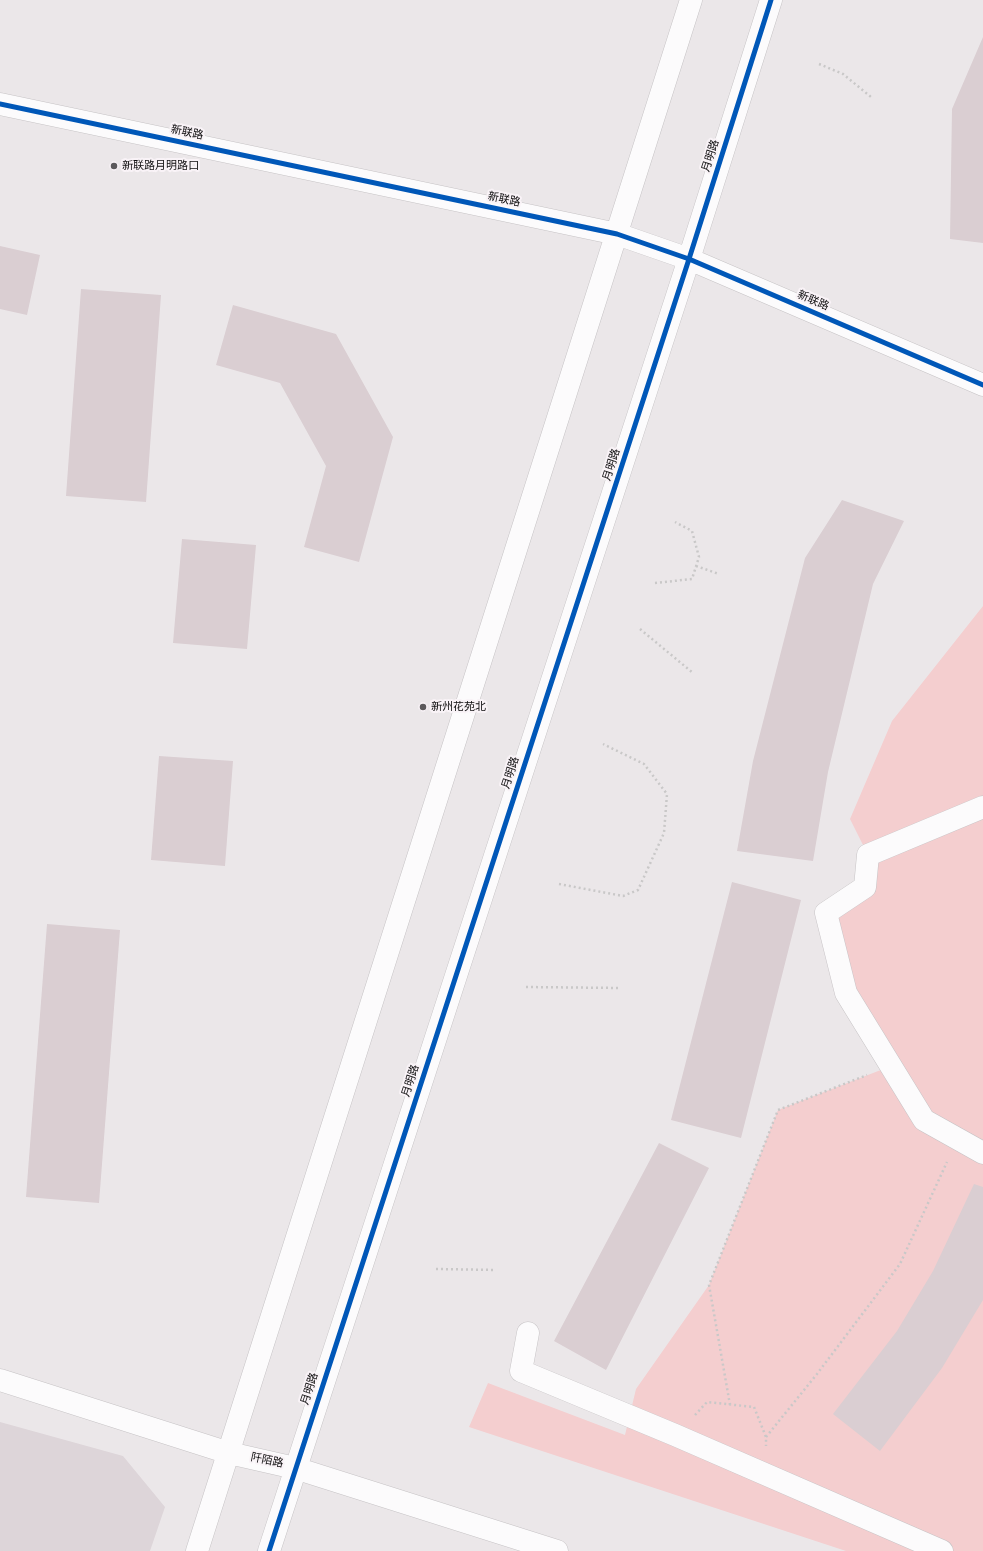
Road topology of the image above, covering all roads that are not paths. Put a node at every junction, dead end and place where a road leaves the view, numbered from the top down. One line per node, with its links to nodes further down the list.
1 (691, 0): 4 (street)
2 (771, 0): 5 (street, 月明路)
3 (0, 104): 4 (street, 新联路)
4 (617, 234): 5 (street, 新联路); 11 (street)
5 (689, 259): 6 (street, 新联路); 12 (street, 月明路)
6 (983, 385)
7 (983, 807): 8 (street)
8 (983, 1152)
9 (528, 1333): 16 (street)
10 (0, 1380): 11 (street, 阡陌路)
11 (229, 1453): 12 (street, 阡陌路); 13 (street)
12 (295, 1468): 14 (street, 月明路); 15 (street, 阡陌路)
13 (197, 1551)
14 (269, 1551)
15 (557, 1551)
16 (942, 1551)

